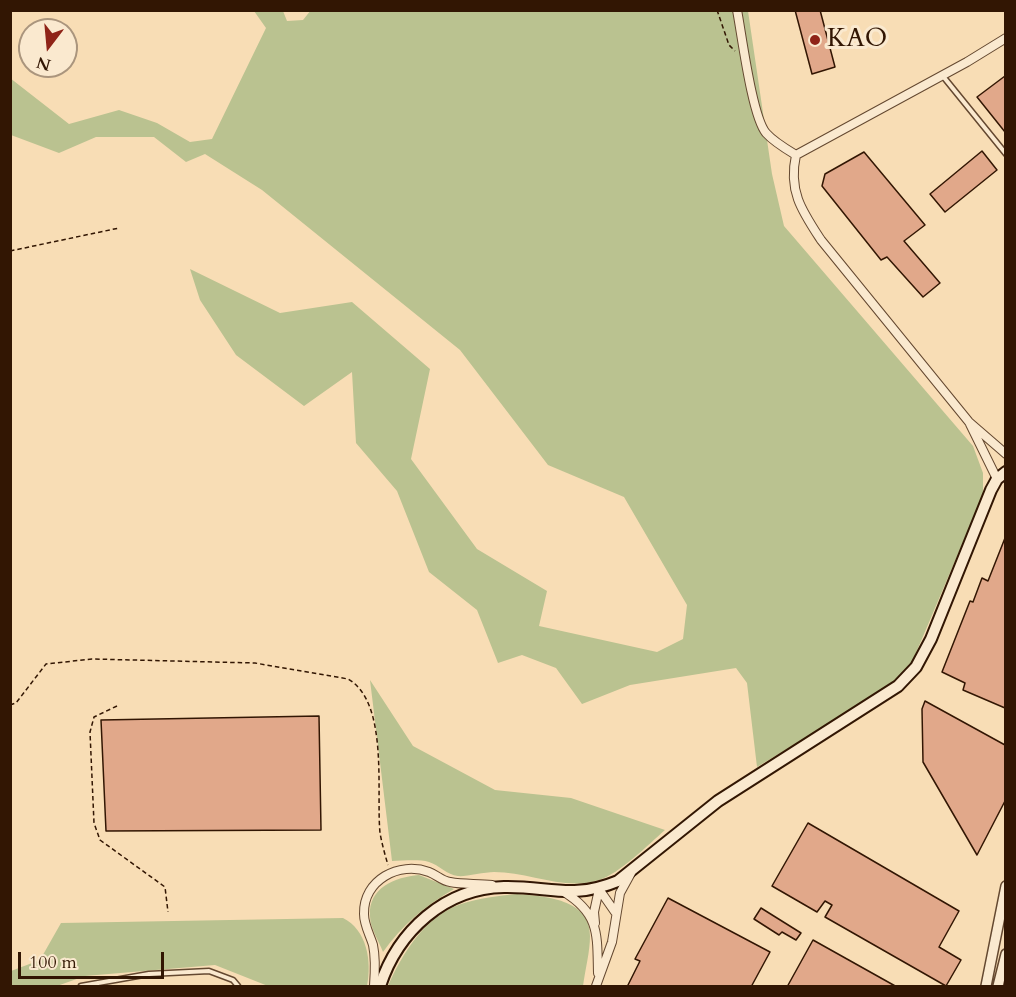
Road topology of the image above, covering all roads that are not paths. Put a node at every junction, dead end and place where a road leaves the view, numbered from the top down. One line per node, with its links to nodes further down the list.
1 (738, 10): 5 (street)
2 (1005, 38): 3 (street)
3 (941, 75): 4 (lane); 5 (street)
4 (1005, 154)
5 (796, 155): 6 (street)
6 (969, 422): 7 (street); 8 (street)
7 (1005, 454)
8 (1003, 477): 9 (main road)
9 (632, 872): 12 (main road); 14 (street)
10 (1005, 886): 24 (street)
11 (505, 887): 13 (main road); 21 (street); 22 (main road)
12 (599, 889): 13 (main road); 14 (street); 15 (street)
13 (564, 892): 15 (street)
14 (615, 913): 17 (street)
15 (595, 924): 17 (street)
16 (1005, 954): 25 (street)
17 (598, 978): 23 (street)
18 (110, 984): 19 (lane); 20 (lane)
19 (81, 987)
20 (238, 987)
21 (374, 987)
22 (380, 987)
23 (596, 987)
24 (986, 987)
25 (998, 987)

